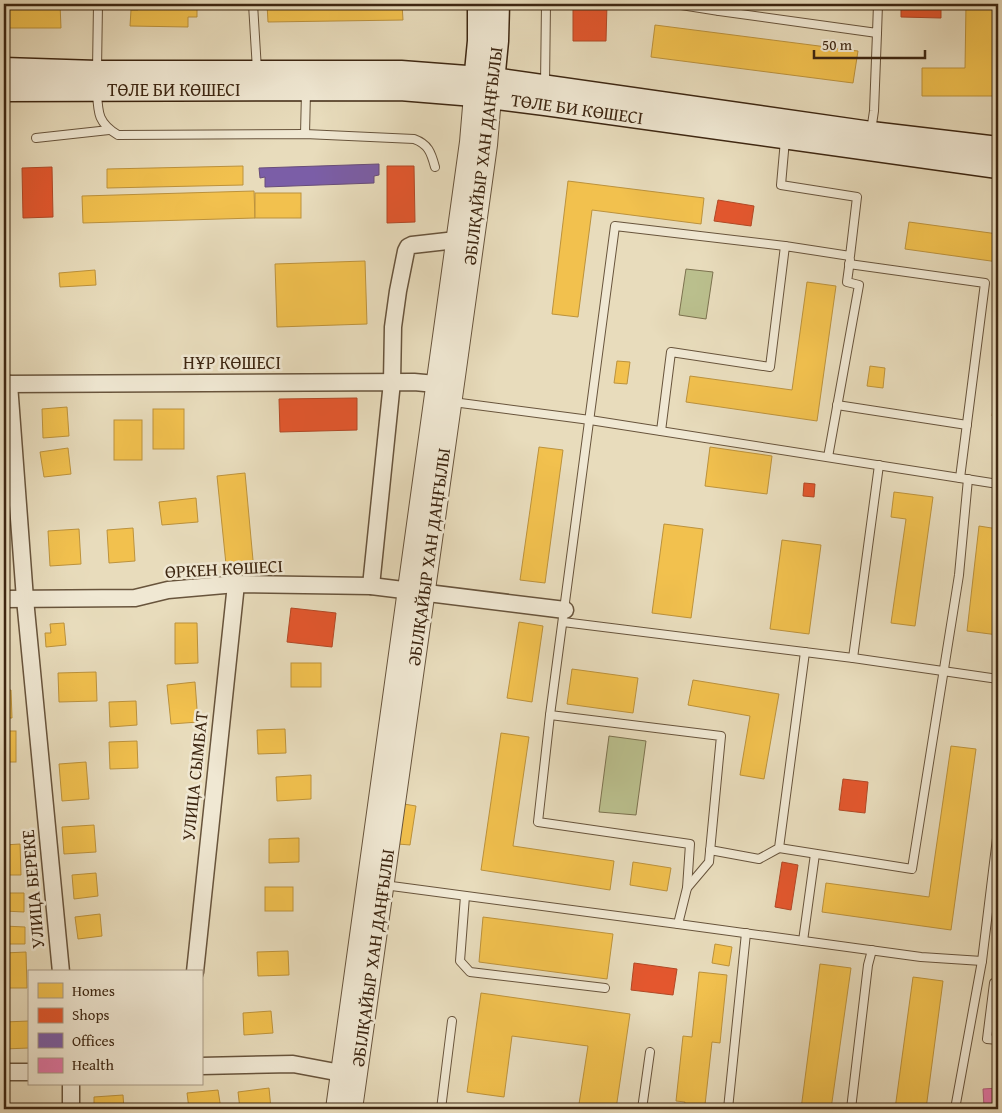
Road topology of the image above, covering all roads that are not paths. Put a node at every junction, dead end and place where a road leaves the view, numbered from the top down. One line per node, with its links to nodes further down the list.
1 (98, 4): 12 (lane)
2 (254, 4): 11 (lane)
3 (479, 4): 14 (main road, ӘБІЛҚАЙЫР ХАН ДАҢҒЫЛЫ)
4 (498, 4): 14 (main road, ӘБІЛҚАЙЫР ХАН ДАҢҒЫЛЫ)
5 (546, 4): 13 (lane)
6 (676, 4): 8 (lane)
7 (878, 4): 9 (lane)
8 (719, 7): 9 (lane)
9 (877, 33): 18 (lane)
10 (4, 69): 12 (main road, ТӨЛЕ БИ КӨШЕСІ)
11 (257, 72): 12 (main road, ТӨЛЕ БИ КӨШЕСІ); 14 (main road, ТӨЛЕ БИ КӨШЕСІ)
12 (97, 81): 15 (main road, ТӨЛЕ БИ КӨШЕСІ); 16 (main road, ТӨЛЕ БИ КӨШЕСІ); 17 (lane)
13 (546, 86): 14 (main road, ТӨЛЕ БИ КӨШЕСІ); 18 (main road, ТӨЛЕ БИ КӨШЕСІ)
14 (483, 88): 16 (main road, ТӨЛЕ БИ КӨШЕСІ); 21 (main road, ТӨЛЕ БИ КӨШЕСІ); 25 (street, ӘБІЛҚАЙЫР ХАН ДАҢҒЫЛЫ); 31 (street, ӘБІЛҚАЙЫР ХАН ДАҢҒЫЛЫ)
15 (4, 90)
16 (306, 90): 19 (lane)
17 (109, 130): 19 (lane); 20 (lane)
18 (871, 133): 22 (main road, ТӨЛЕ БИ КӨШЕСІ)
19 (305, 134): 23 (lane)
20 (36, 138)
21 (785, 138): 24 (main road, ТӨЛЕ БИ КӨШЕСІ); 27 (lane)
22 (998, 148)
23 (435, 167)
24 (998, 167)
25 (456, 240): 28 (street); 30 (street, ӘБІЛҚАЙЫР ХАН ДАҢҒЫЛЫ)
26 (785, 246): 27 (lane); 33 (lane); 35 (lane)
27 (850, 260): 32 (lane); 34 (lane)
28 (392, 382): 29 (street, НҰР КӨШЕСІ); 30 (street, НҰР КӨШЕСІ); 41 (street)
29 (7, 384): 44 (street, УЛИЦА БЕРЕКЕ)
30 (436, 384): 31 (street); 42 (street, ӘБІЛҚАЙЫР ХАН ДАҢҒЫЛЫ)
31 (451, 402): 33 (lane); 42 (street, ӘБІЛҚАЙЫР ХАН ДАҢҒЫЛЫ)
32 (837, 405): 34 (lane); 36 (lane)
33 (590, 420): 35 (lane); 45 (lane)
34 (967, 425): 38 (lane)
35 (661, 431): 36 (lane)
36 (828, 457): 37 (lane)
37 (879, 465): 38 (lane); 47 (lane)
38 (964, 478): 39 (lane); 48 (lane)
39 (998, 484)
40 (236, 584): 41 (street, ӨРКЕН КӨШЕСІ); 44 (street, ӨРКЕН КӨШЕСІ); 64 (street, УЛИЦА СЫМБАТ)
41 (371, 586): 42 (street, ӨРКЕН КӨШЕСІ)
42 (416, 592): 45 (street, ӨРКЕН КӨШЕСІ); 55 (street, ӘБІЛҚАЙЫР ХАН ДАҢҒЫЛЫ)
43 (4, 598): 44 (street, ӨРКЕН КӨШЕСІ)
44 (25, 599): 63 (street, УЛИЦА БЕРЕКЕ)
45 (564, 616): 46 (lane); 50 (lane)
46 (805, 652): 47 (lane); 52 (lane)
47 (853, 658): 48 (lane)
48 (944, 671): 49 (lane); 54 (lane)
49 (998, 679)
50 (550, 715): 53 (lane); 56 (lane)
51 (998, 830): 62 (lane)
52 (779, 848): 53 (lane); 54 (lane)
53 (710, 850): 56 (lane)
54 (815, 854): 60 (lane)
55 (376, 883): 57 (lane); 73 (street, ӘБІЛҚАЙЫР ХАН ДАҢҒЫЛЫ); 77 (street, ӘБІЛҚАЙЫР ХАН ДАҢҒЫЛЫ)
56 (687, 888): 58 (lane)
57 (466, 896): 58 (lane); 66 (lane)
58 (678, 924): 59 (lane)
59 (746, 933): 60 (lane); 80 (lane)
60 (803, 941): 61 (lane)
61 (872, 950): 62 (lane); 81 (lane)
62 (982, 961): 82 (lane)
63 (61, 970)
64 (195, 970)
65 (998, 983): 68 (lane)
66 (604, 988)
67 (452, 1021): 78 (lane)
68 (998, 1040)
69 (650, 1052): 79 (lane)
70 (202, 1066): 73 (street)
71 (4, 1072): 72 (street)
72 (28, 1072)
73 (341, 1073): 76 (street, ӘБІЛҚАЙЫР ХАН ДАҢҒЫЛЫ)
74 (70, 1086): 75 (street)
75 (71, 1109)
76 (336, 1109)
77 (352, 1109)
78 (442, 1109)
79 (642, 1109)
80 (728, 1109)
81 (851, 1109)
82 (955, 1109)

